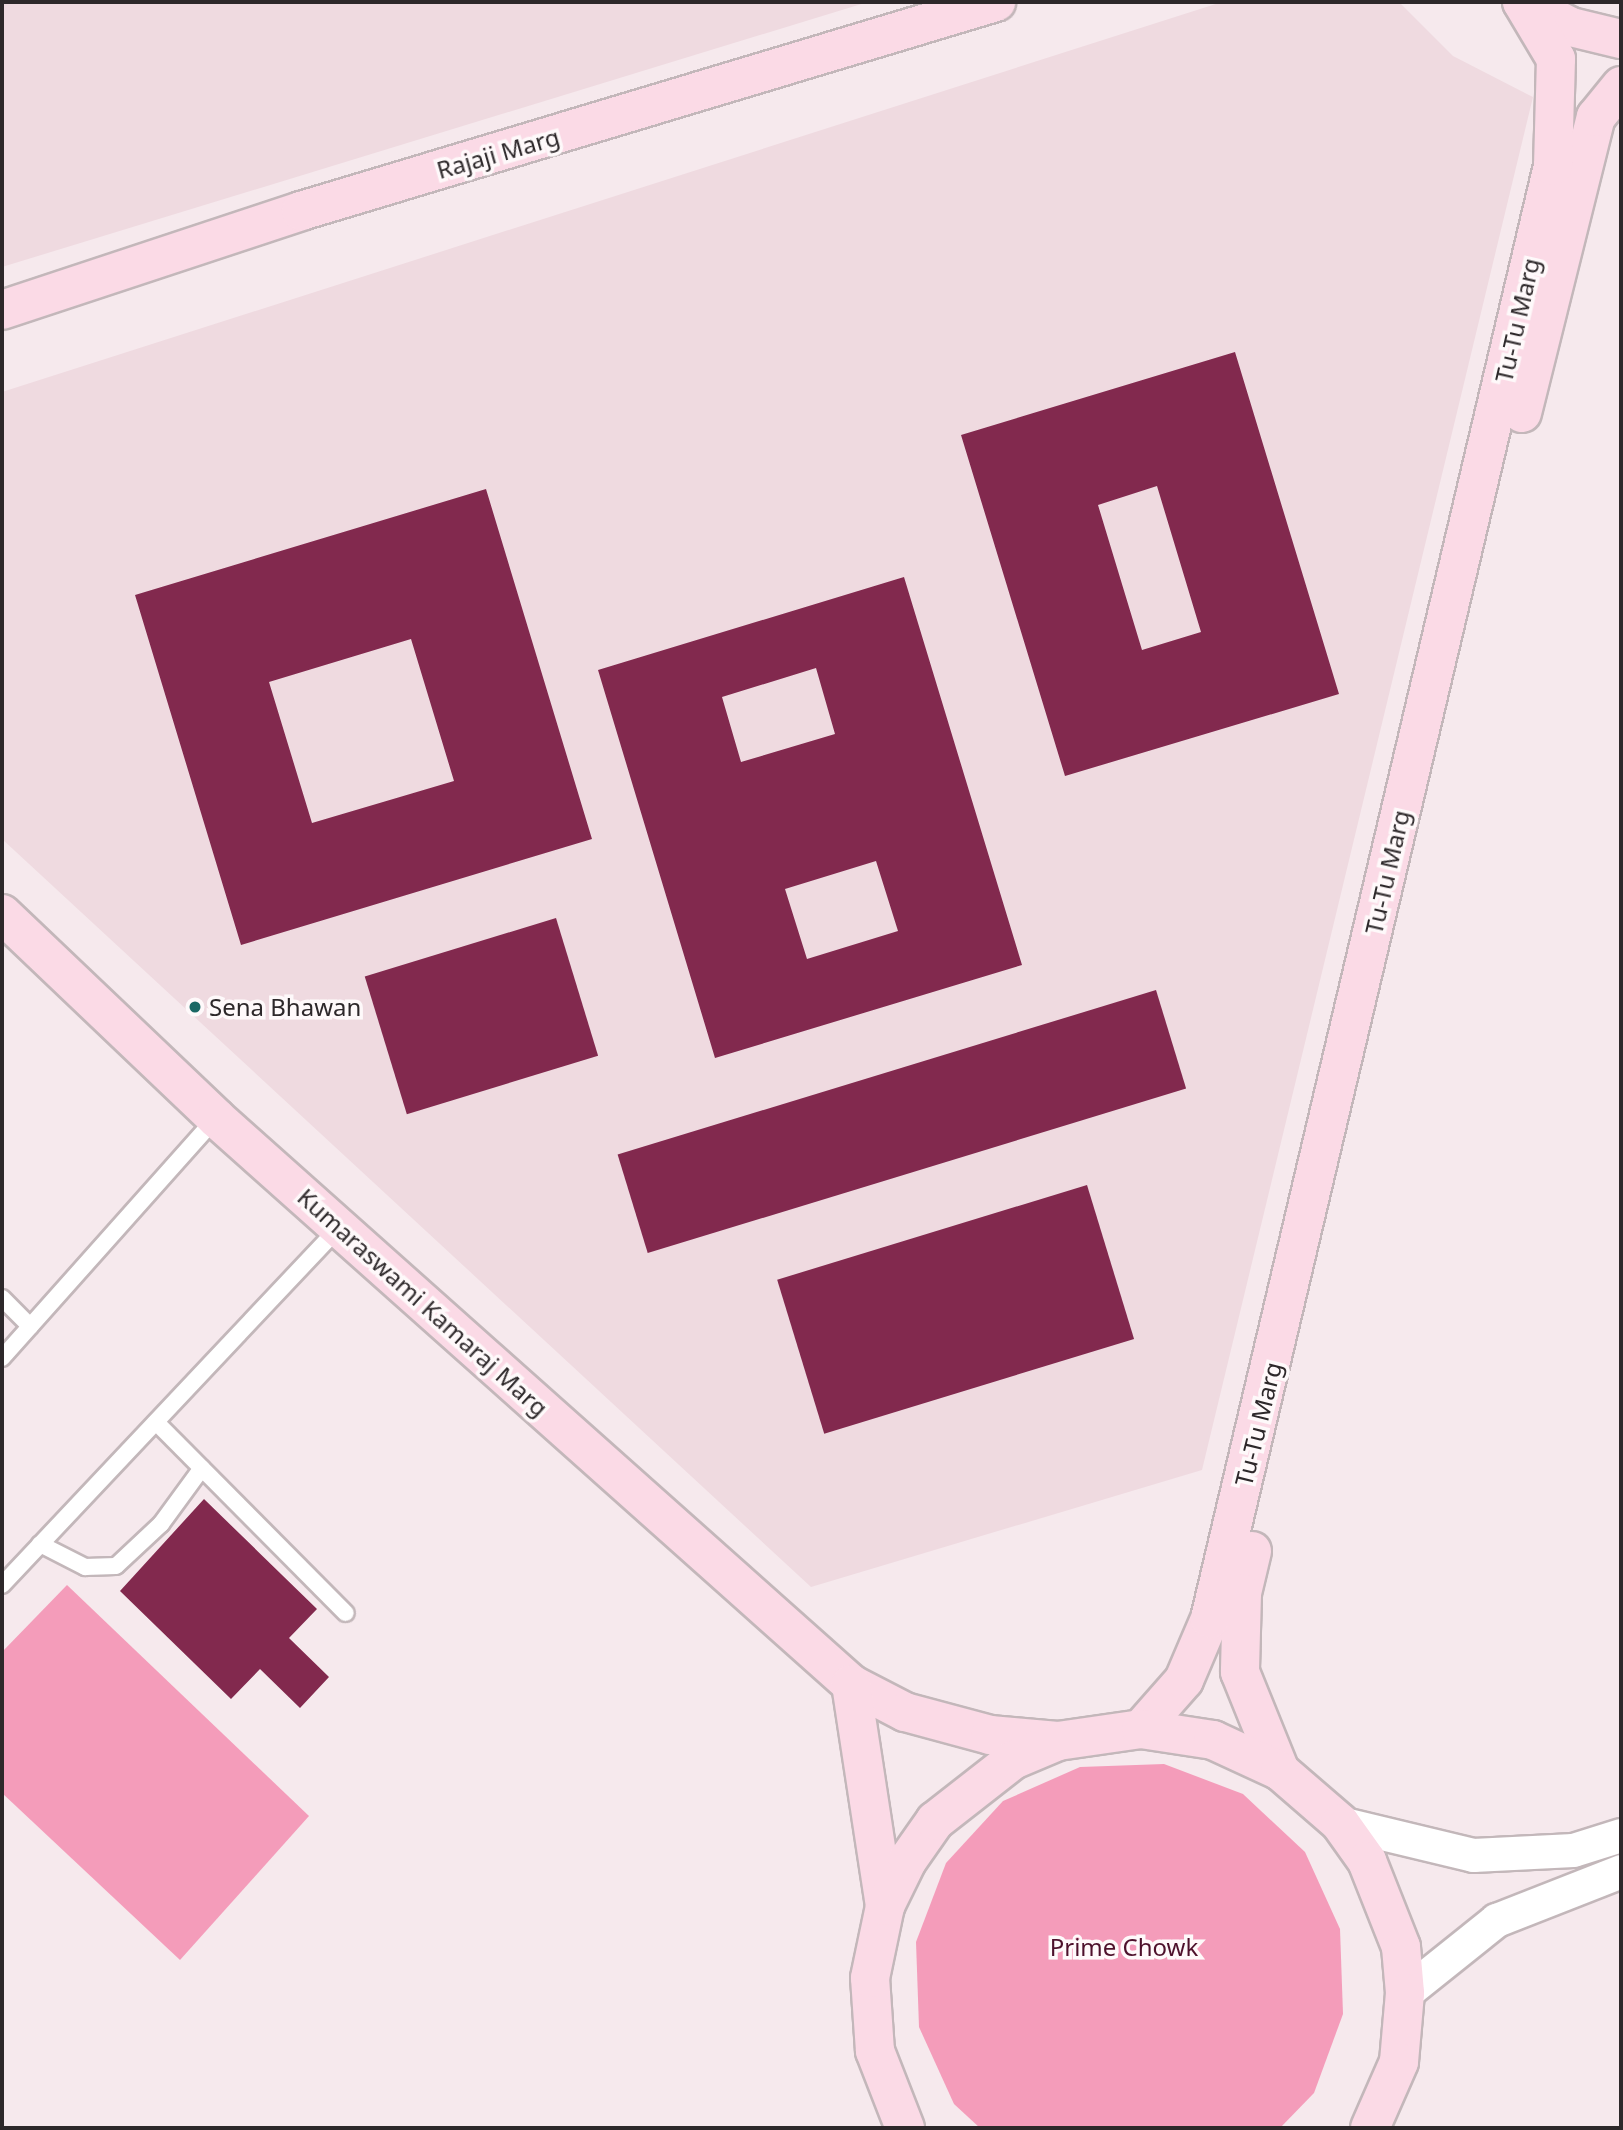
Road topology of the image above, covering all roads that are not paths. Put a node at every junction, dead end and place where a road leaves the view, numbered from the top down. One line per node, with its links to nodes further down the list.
1 (996, 2): 5 (main road, Rajaji Marg)
2 (1522, 2): 3 (main road); 18 (main road, Tu-Tu Marg)
3 (1621, 39)
4 (1621, 86): 20 (main road, Tu-Tu Marg)
5 (2, 310)
6 (2, 914): 7 (main road, Kumaraswami Kamaraj Marg)
7 (216, 1118): 8 (main road, Kumaraswami Kamaraj Marg); 10 (lane)
8 (339, 1228): 12 (lane); 17 (main road, Kumaraswami Kamaraj Marg)
9 (2, 1297): 10 (lane)
10 (30, 1326): 11 (lane)
11 (2, 1358)
12 (156, 1422): 13 (lane); 14 (lane)
13 (202, 1468): 14 (lane); 16 (lane)
14 (40, 1544): 15 (lane)
15 (2, 1585)
16 (346, 1613)
17 (851, 1684): 19 (main road, Kumaraswami Kamaraj Marg); 24 (main road)
18 (1141, 1729): 19 (main road); 20 (main road)
19 (1058, 1741): 24 (main road)
20 (1280, 1771): 21 (main road)
21 (1340, 1823): 22 (street); 25 (main road)
22 (1621, 1835)
23 (1621, 1871): 25 (street)
24 (886, 1906): 27 (main road)
25 (1405, 1993): 26 (main road)
26 (1392, 2112): 28 (main road)
27 (901, 2126)
28 (1370, 2128)

